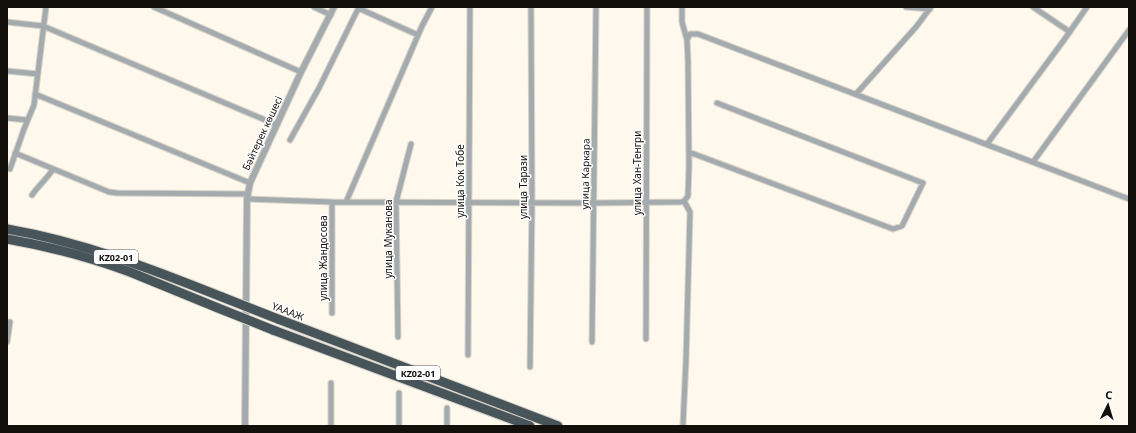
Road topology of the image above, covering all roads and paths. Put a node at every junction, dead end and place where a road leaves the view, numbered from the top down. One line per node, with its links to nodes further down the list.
1 (46, 7): 18 (street)
2 (154, 7): 24 (street)
3 (314, 7): 16 (street)
4 (334, 7): 16 (street, Бәйтерек көшесі)
5 (432, 7): 21 (street)
6 (470, 7): 48 (street, улица Кок Тобе)
7 (531, 7): 49 (street, улица Тарази)
8 (596, 7): 50 (street, улица Каркара)
9 (647, 7): 51 (street, улица Хан-Тенгри)
10 (682, 7): 22 (street)
11 (906, 7): 15 (street)
12 (1034, 7): 20 (street)
13 (1087, 7): 20 (street)
14 (358, 8): 21 (street); 32 (street)
15 (930, 8): 27 (street)
16 (331, 15): 24 (street, Бәйтерек көшесі)
17 (7, 22): 18 (street)
18 (43, 26): 25 (street); 31 (street)
19 (1129, 30): 37 (street)
20 (1070, 32): 34 (street)
21 (418, 35): 46 (street)
22 (687, 40): 27 (street); 35 (street)
23 (7, 71): 25 (street)
24 (302, 72): 31 (street, Бәйтерек көшесі)
25 (38, 74): 26 (street)
26 (35, 94): 30 (street); 40 (street)
27 (856, 94): 34 (street)
28 (717, 103): 35 (street)
29 (7, 118): 30 (street)
30 (27, 120): 36 (street)
31 (277, 124): 40 (street, Бәйтерек көшесі)
32 (290, 140)
33 (411, 144): 47 (street, улица Муканова)
34 (987, 144): 37 (street)
35 (689, 152): 44 (street)
36 (15, 153): 38 (street); 39 (street)
37 (1033, 162): 43 (street)
38 (7, 168)
39 (53, 168): 41 (street); 42 (street)
40 (250, 183): 42 (street, Бәйтерек көшесі)
41 (32, 195)
42 (248, 197): 45 (street); 66 (street, Бәйтерек көшесі)
43 (1129, 199)
44 (684, 201): 51 (street); 65 (street)
45 (332, 202): 46 (street); 54 (street, улица Жандосова)
46 (346, 202): 47 (street)
47 (396, 202): 48 (street); 56 (street, улица Муканова)
48 (470, 202): 49 (street); 60 (street, улица Кок Тобе)
49 (532, 202): 50 (street); 61 (street, улица Тарази)
50 (594, 203): 51 (street); 59 (street, улица Каркара)
51 (646, 203): 57 (street, улица Хан-Тенгри)
52 (7, 229): 71 (highway, ҮАААЖ / KZ02-01, bridge)
53 (7, 239): 70 (highway, KZ02-01, bridge)
54 (332, 313)
55 (9, 322): 58 (street)
56 (398, 337)
57 (646, 339)
58 (7, 342)
59 (592, 342)
60 (468, 355)
61 (530, 367)
62 (331, 383): 67 (street)
63 (399, 393): 68 (street)
64 (447, 408): 69 (street)
65 (683, 424)
66 (245, 426)
67 (331, 426)
68 (399, 426)
69 (447, 426)
70 (530, 426)
71 (558, 426)

